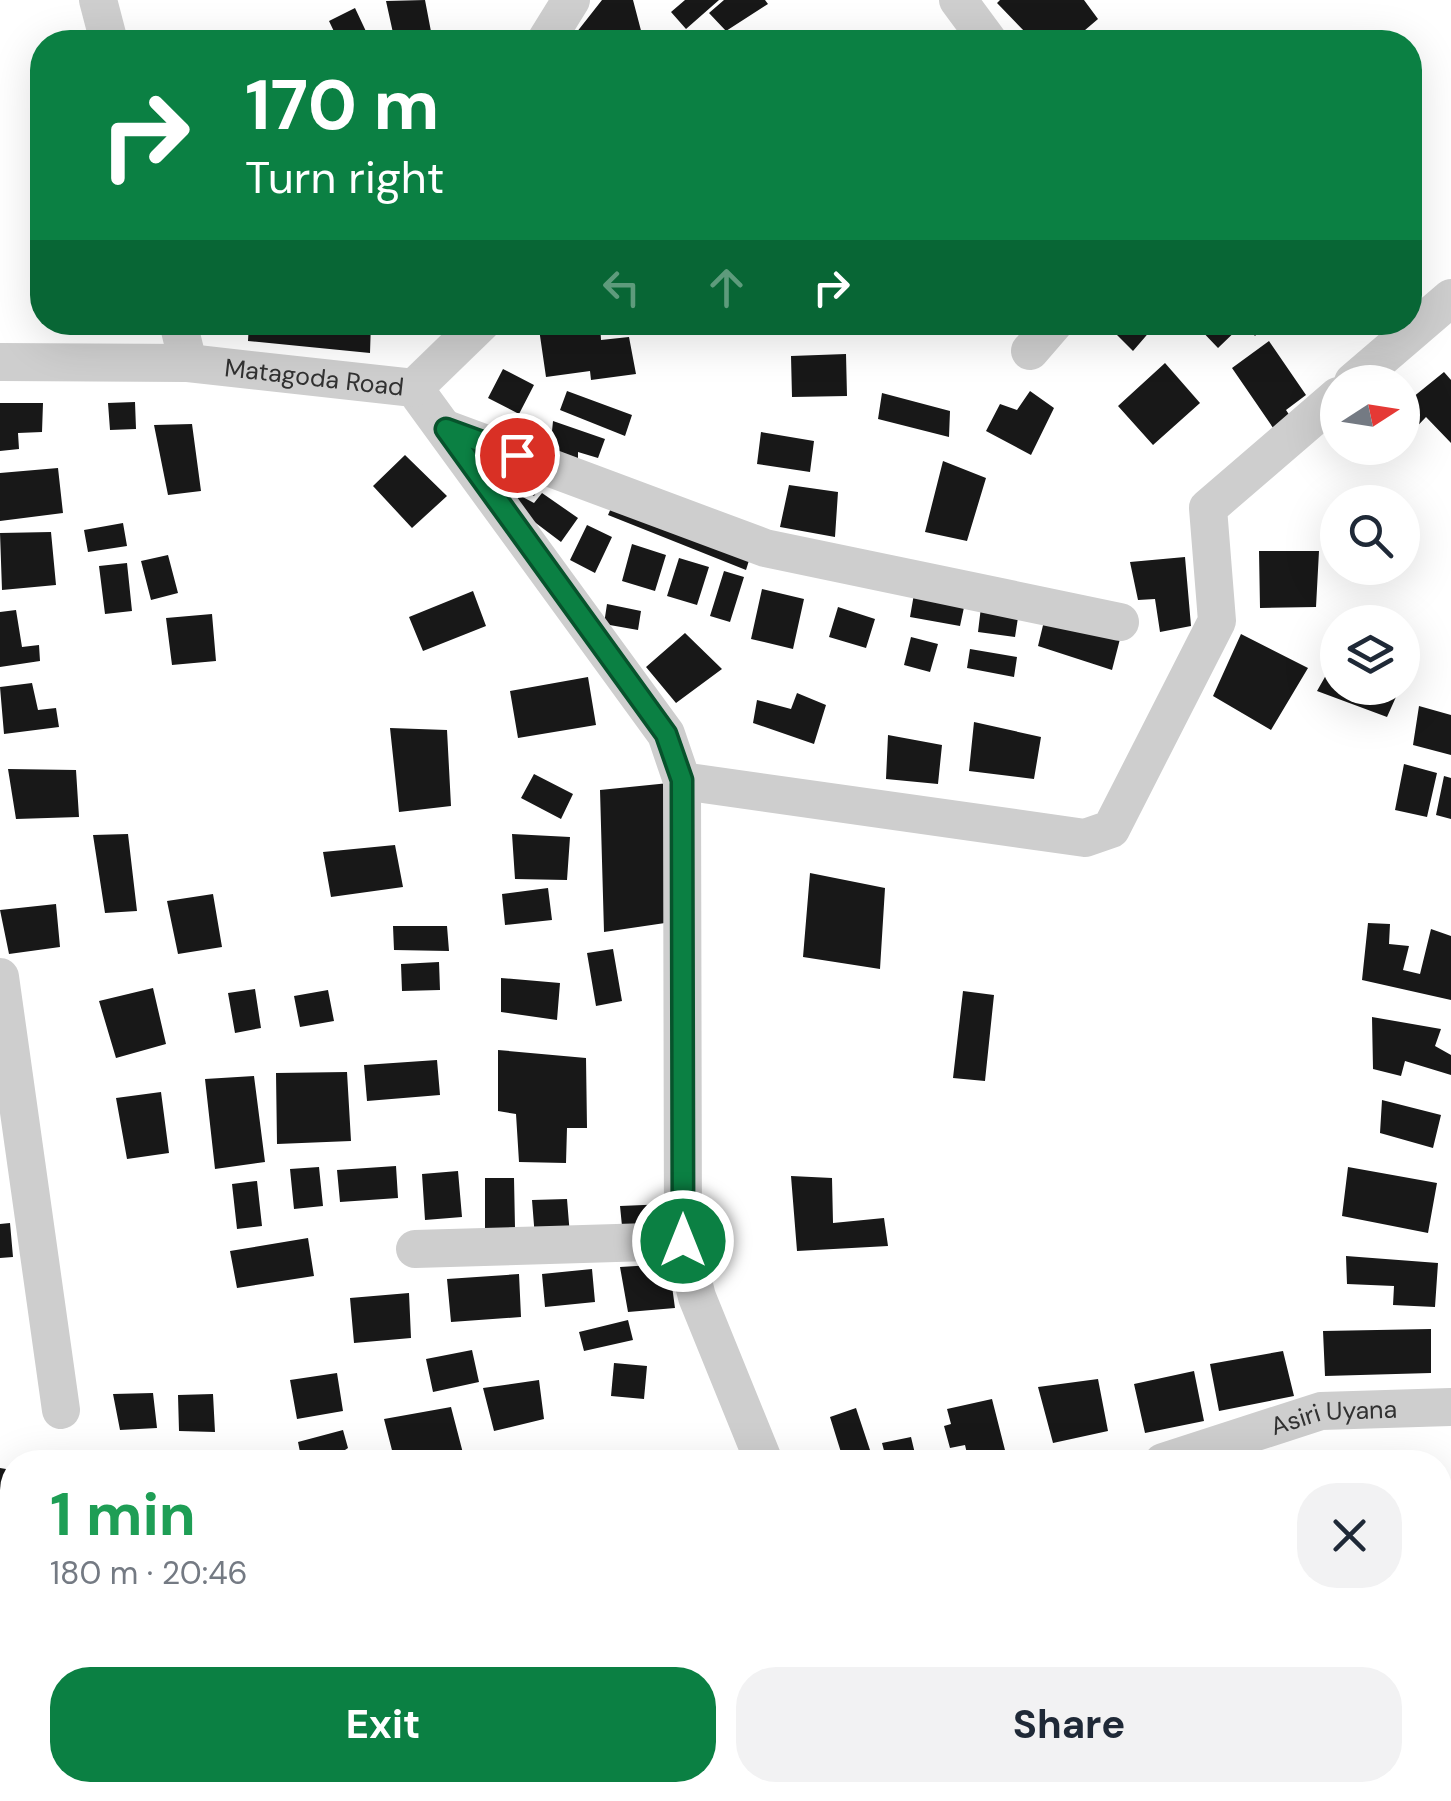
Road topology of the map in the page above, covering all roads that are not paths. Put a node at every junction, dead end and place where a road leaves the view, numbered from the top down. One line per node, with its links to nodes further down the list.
1 (98, 0): 4 (street)
2 (570, 0): 5 (street)
3 (958, 0): 6 (street)
4 (106, 30)
5 (552, 30)
6 (980, 30)
7 (1451, 298): 8 (street)
8 (1422, 323)
9 (181, 335): 15 (street)
10 (469, 335): 17 (street)
11 (1044, 335): 13 (street)
12 (1408, 335): 16 (street)
13 (1030, 352)
14 (0, 362): 15 (street, Matagoda Road)
15 (188, 363): 17 (street, Matagoda Road)
16 (1373, 365)
17 (414, 388): 19 (street, Matagoda Road)
18 (1320, 412): 21 (street)
19 (446, 429): 20 (street); 21 (street, Matagoda Road)
20 (1120, 622)
21 (682, 780): 23 (street, Matagoda Road)
22 (0, 977): 26 (street)
23 (683, 1241): 24 (street); 27 (street, Matagoda Road)
24 (415, 1249)
25 (1451, 1407): 28 (street, Asiri Uyana)
26 (61, 1410)
27 (759, 1450)
28 (1199, 1450)

